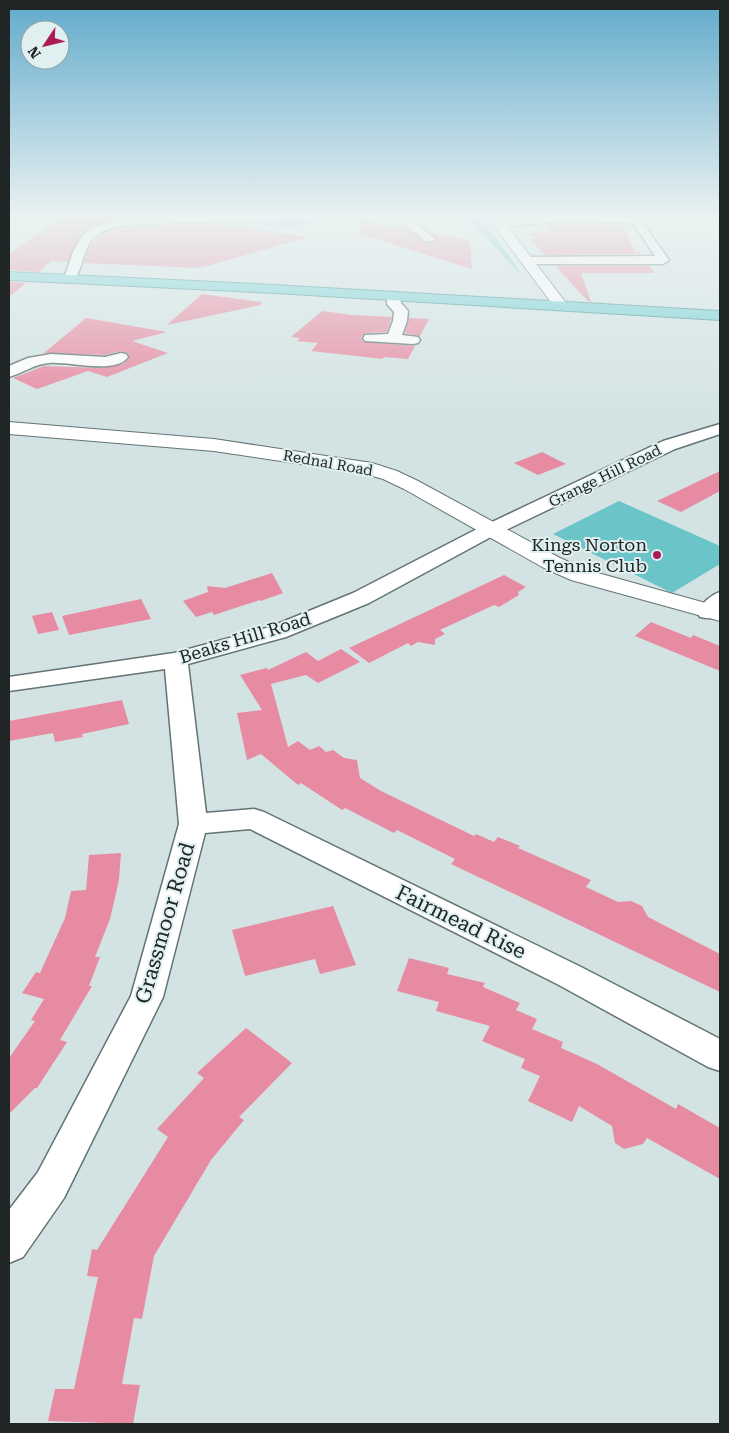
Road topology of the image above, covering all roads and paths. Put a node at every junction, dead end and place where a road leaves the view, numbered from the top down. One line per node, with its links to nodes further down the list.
1 (140, 282): 3 (highway)
2 (543, 282): 4 (street)
3 (394, 296): 4 (highway); 7 (street)
4 (561, 306): 5 (highway)
5 (720, 316)
6 (370, 338): 7 (street)
7 (393, 338): 8 (street)
8 (413, 340)
9 (122, 357): 10 (street)
10 (106, 362): 11 (street); 12 (street)
11 (90, 371)
12 (9, 372)
13 (9, 428): 15 (street, Rednal Road)
14 (720, 429): 15 (street, Grange Hill Road)
15 (494, 530): 16 (street, Rednal Road); 17 (street, Beaks Hill Road)
16 (716, 608)
17 (176, 660): 18 (street, Beaks Hill Road); 19 (street, Grassmoor Road)
18 (9, 684)
19 (193, 824): 20 (street, Fairmead Rise); 21 (street, Grassmoor Road)
20 (720, 1056)
21 (9, 1243)

